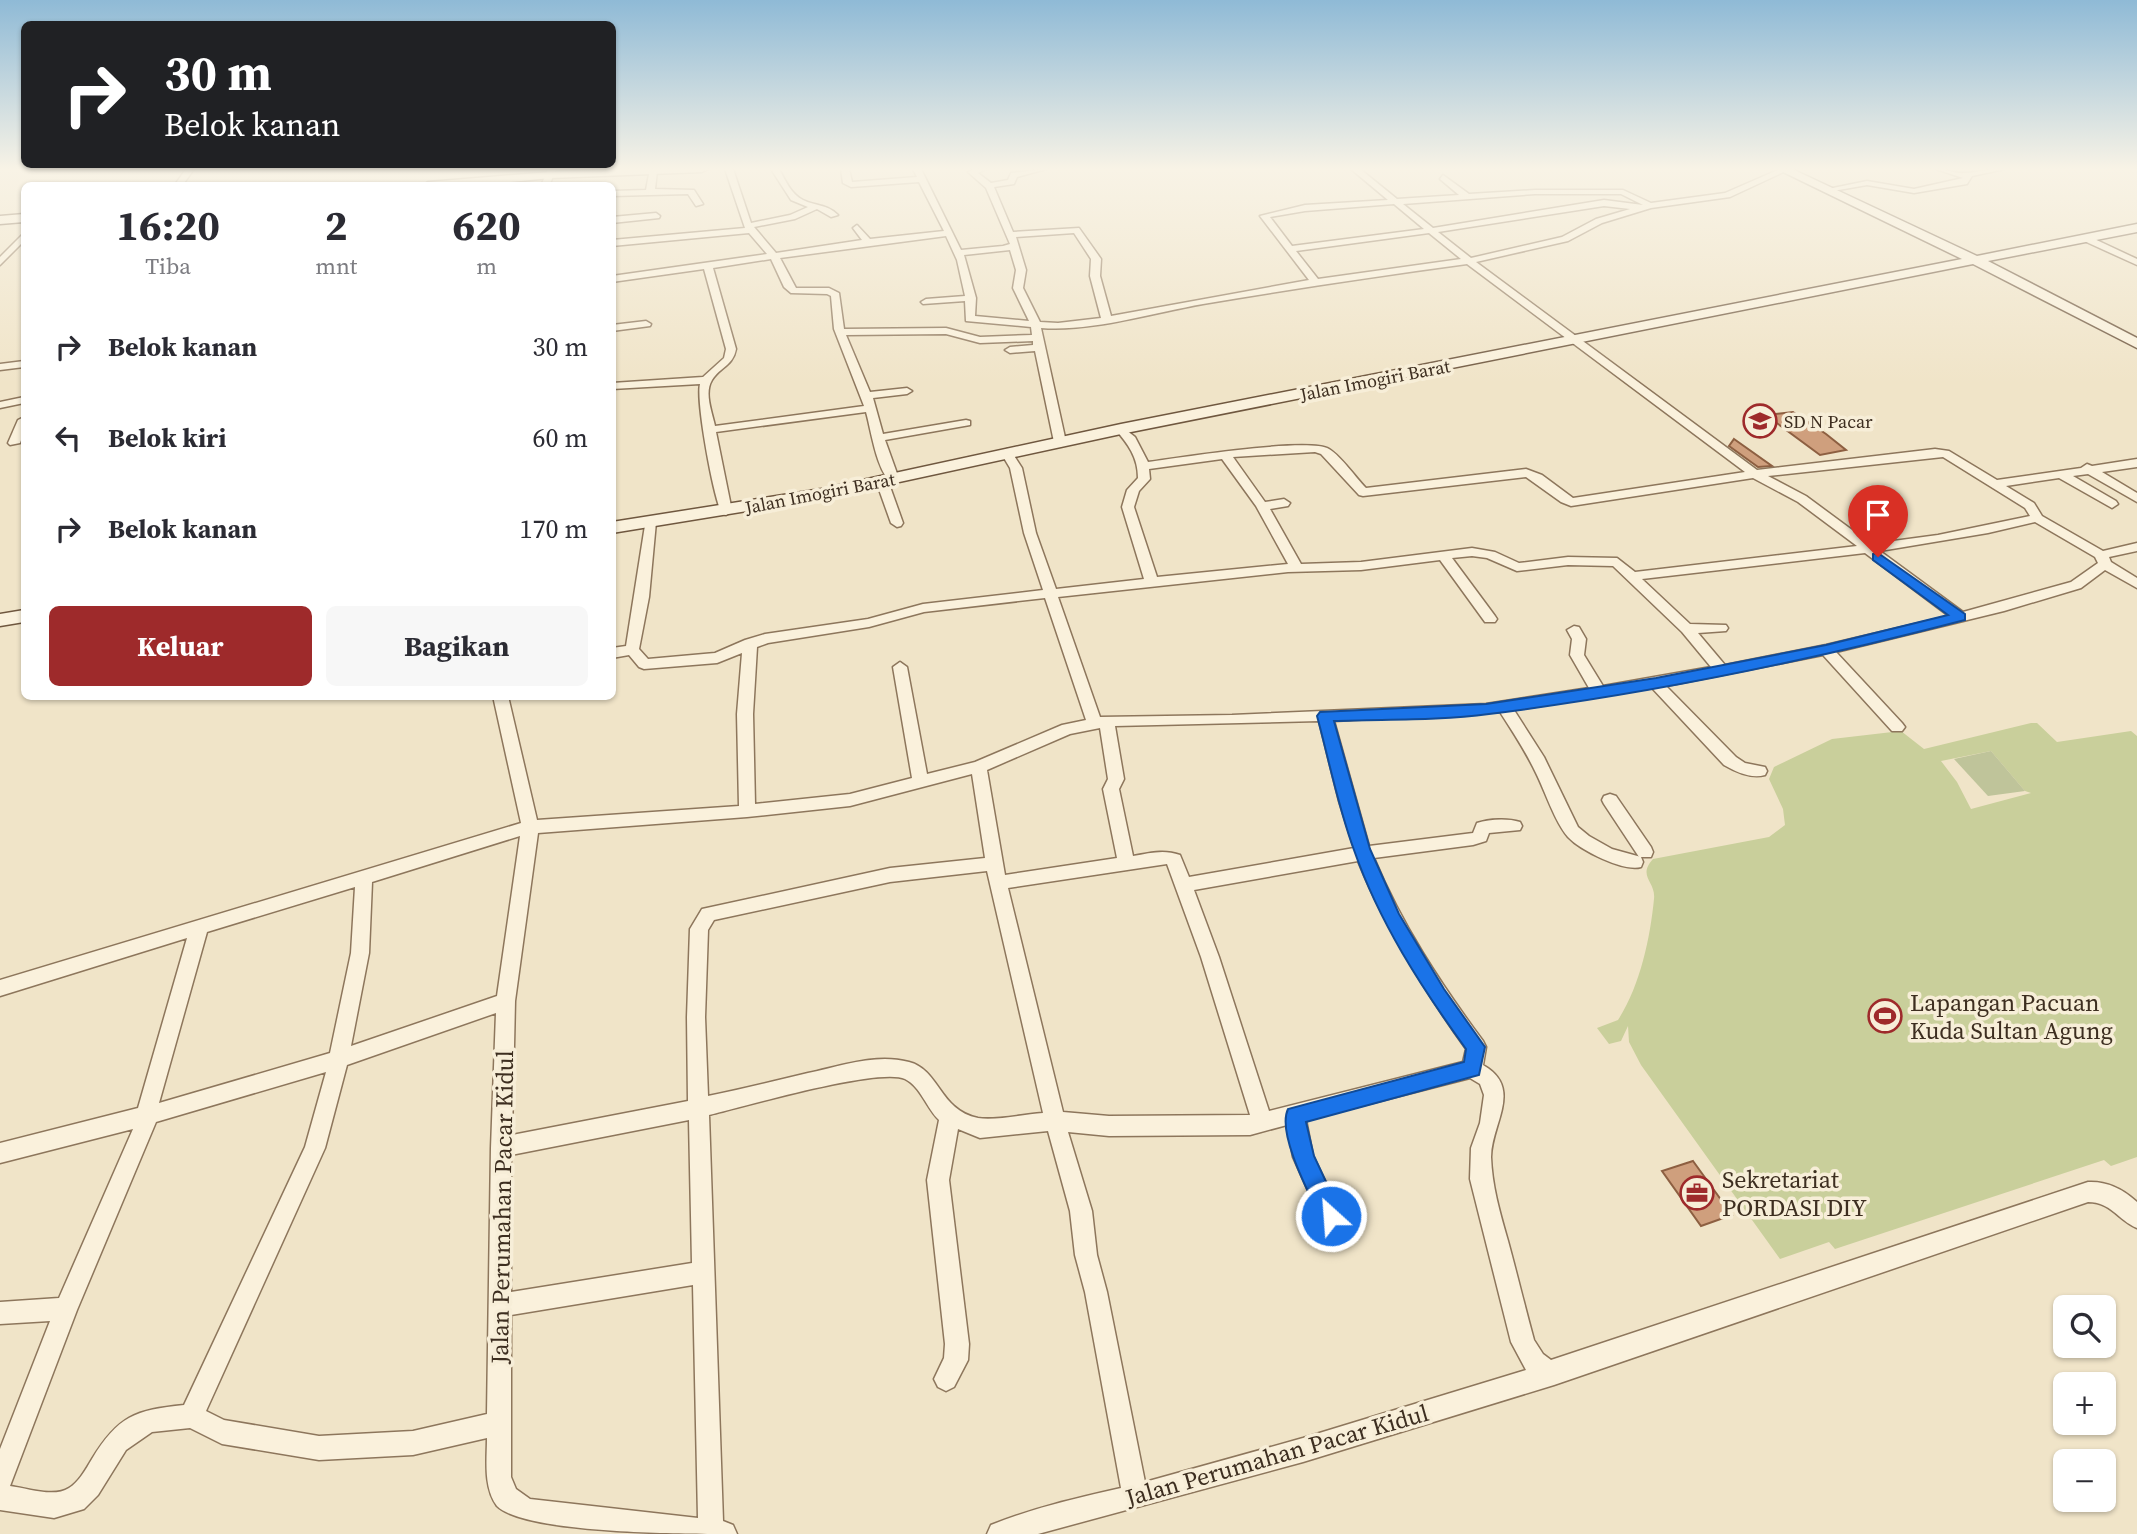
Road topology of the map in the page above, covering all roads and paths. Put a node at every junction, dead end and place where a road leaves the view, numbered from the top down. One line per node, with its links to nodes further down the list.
1 (20, 241): 23 (street)
2 (634, 241): 16 (street)
3 (759, 241): 20 (street)
4 (881, 241): 15 (street)
5 (952, 241): 19 (street)
6 (1013, 241): 17 (street)
7 (1083, 241): 30 (street)
8 (1285, 241): 18 (street)
9 (1367, 241): 18 (street)
10 (1445, 241): 21 (street)
11 (1558, 241): 21 (street)
12 (1934, 241): 22 (main road)
13 (2073, 241): 22 (main road, Jalan Imogiri Barat)
14 (2091, 241): 24 (street)
15 (868, 242): 20 (street)
16 (616, 243)
17 (1013, 247): 19 (street); 32 (street)
18 (1291, 248): 27 (street)
19 (958, 253): 28 (street)
20 (775, 257): 25 (street); 34 (street)
21 (1469, 261): 27 (street); 36 (street)
22 (1977, 261): 36 (main road, Jalan Imogiri Barat); 37 (main road)
23 (0, 262)
24 (2137, 262)
25 (708, 268): 26 (street); 41 (street)
26 (616, 279)
27 (1316, 282): 30 (street)
28 (971, 298): 29 (street); 32 (street)
29 (926, 302)
30 (1107, 321): 32 (street)
31 (646, 324): 33 (street)
32 (1036, 324): 35 (street)
33 (616, 328)
34 (840, 332): 35 (street); 44 (street)
35 (1038, 343): 38 (street); 52 (street)
36 (1581, 344): 50 (main road, Jalan Imogiri Barat); 61 (street)
37 (2137, 344)
38 (1010, 350)
39 (21, 365): 40 (street)
40 (0, 367)
41 (706, 380): 42 (street); 49 (street)
42 (616, 386)
43 (907, 391): 44 (street)
44 (865, 396): 47 (street)
45 (21, 401): 46 (street)
46 (0, 405)
47 (871, 408): 49 (street); 51 (street)
48 (967, 422): 51 (street)
49 (708, 430): 68 (street)
50 (1123, 431): 52 (main road, Jalan Imogiri Barat); 58 (street)
51 (878, 438): 62 (street)
52 (1060, 442): 56 (main road, Jalan Imogiri Barat)
53 (19, 443): 54 (street)
54 (0, 445)
55 (1225, 454): 58 (street); 61 (street); 67 (street)
56 (1011, 460): 62 (main road, Jalan Imogiri Barat); 81 (street)
57 (2137, 463): 59 (street)
58 (1144, 466): 79 (street)
59 (2087, 468): 60 (street); 64 (street)
60 (2059, 473): 63 (street); 66 (street)
61 (1755, 474): 63 (street); 74 (street)
62 (888, 480): 68 (main road, Jalan Imogiri Barat); 71 (street)
63 (1996, 484): 69 (street)
64 (2137, 498)
65 (1284, 503): 67 (street)
66 (2112, 504)
67 (1262, 506): 77 (street)
68 (726, 511): 70 (main road, Jalan Imogiri Barat)
69 (2037, 518): 74 (street); 76 (street)
70 (650, 522): 72 (main road, Jalan Imogiri Barat); 90 (street)
71 (897, 523)
72 (616, 527)
73 (2137, 547): 76 (street)
74 (1865, 548): 78 (street); 83 (street)
75 (1444, 556): 77 (street); 78 (street); 84 (street)
76 (2103, 559): 80 (street); 83 (street)
77 (1296, 567): 79 (street)
78 (1635, 576): 87 (street)
79 (1152, 582): 81 (street)
80 (2137, 584)
81 (1051, 593): 89 (street); 100 (street)
82 (21, 616): 85 (main road)
83 (1960, 617): 91 (street)
84 (1490, 619)
85 (0, 620)
86 (1721, 628): 87 (street)
87 (1687, 629): 94 (street)
88 (1574, 630): 96 (street)
89 (750, 643): 90 (street); 106 (street)
90 (632, 650): 92 (street)
91 (1826, 650): 94 (street); 101 (street)
92 (616, 652)
93 (900, 667): 104 (street)
94 (1722, 671): 95 (street)
95 (1656, 683): 96 (street); 103 (street)
96 (1599, 692): 98 (street)
97 (501, 700): 108 (street, Jalan Perumahan Pacar Kidul)
98 (1505, 707): 99 (street); 105 (street)
99 (1325, 716): 100 (street); 109 (street)
100 (1100, 723): 102 (street); 110 (street)
101 (1897, 727)
102 (979, 767): 104 (street); 111 (street)
103 (1759, 771)
104 (921, 783): 106 (street)
105 (1610, 800)
106 (747, 811): 108 (street)
107 (1514, 826): 109 (street)
108 (530, 827): 112 (street); 116 (street, Jalan Perumahan Pacar Kidul)
109 (1364, 853): 113 (street); 118 (street)
110 (1126, 863): 111 (street); 113 (street)
111 (997, 874): 119 (street); 123 (street)
112 (364, 877): 114 (street); 117 (street)
113 (1185, 885): 124 (street)
114 (201, 926): 115 (street); 120 (street)
115 (0, 988)
116 (506, 1001): 117 (street); 125 (street, Jalan Perumahan Pacar Kidul)
117 (340, 1059): 120 (street); 135 (street)
118 (1472, 1069): 121 (street); 133 (street)
119 (699, 1108): 122 (street); 125 (street); 129 (street)
120 (149, 1115): 126 (street); 131 (street)
121 (1295, 1115): 124 (street); 127 (street)
122 (950, 1117): 123 (street); 134 (street)
123 (1055, 1121): 124 (street); 139 (street)
124 (1263, 1123)
125 (500, 1148): 130 (street, Jalan Perumahan Pacar Kidul)
126 (0, 1153)
127 (1331, 1216)
128 (2137, 1217): 133 (street, Jalan Perumahan Pacar Kidul)
129 (705, 1272): 130 (street); 140 (street)
130 (500, 1306): 136 (street, Jalan Perumahan Pacar Kidul)
131 (66, 1309): 132 (street); 137 (street)
132 (0, 1313)
133 (1554, 1373): 139 (street, Jalan Perumahan Pacar Kidul)
134 (946, 1379)
135 (191, 1416): 136 (street); 138 (street)
136 (499, 1423): 140 (street, Jalan Perumahan Pacar Kidul)
137 (0, 1481)
138 (0, 1497)
139 (1135, 1497): 141 (street, Jalan Perumahan Pacar Kidul)
140 (718, 1533)
141 (1000, 1534)

